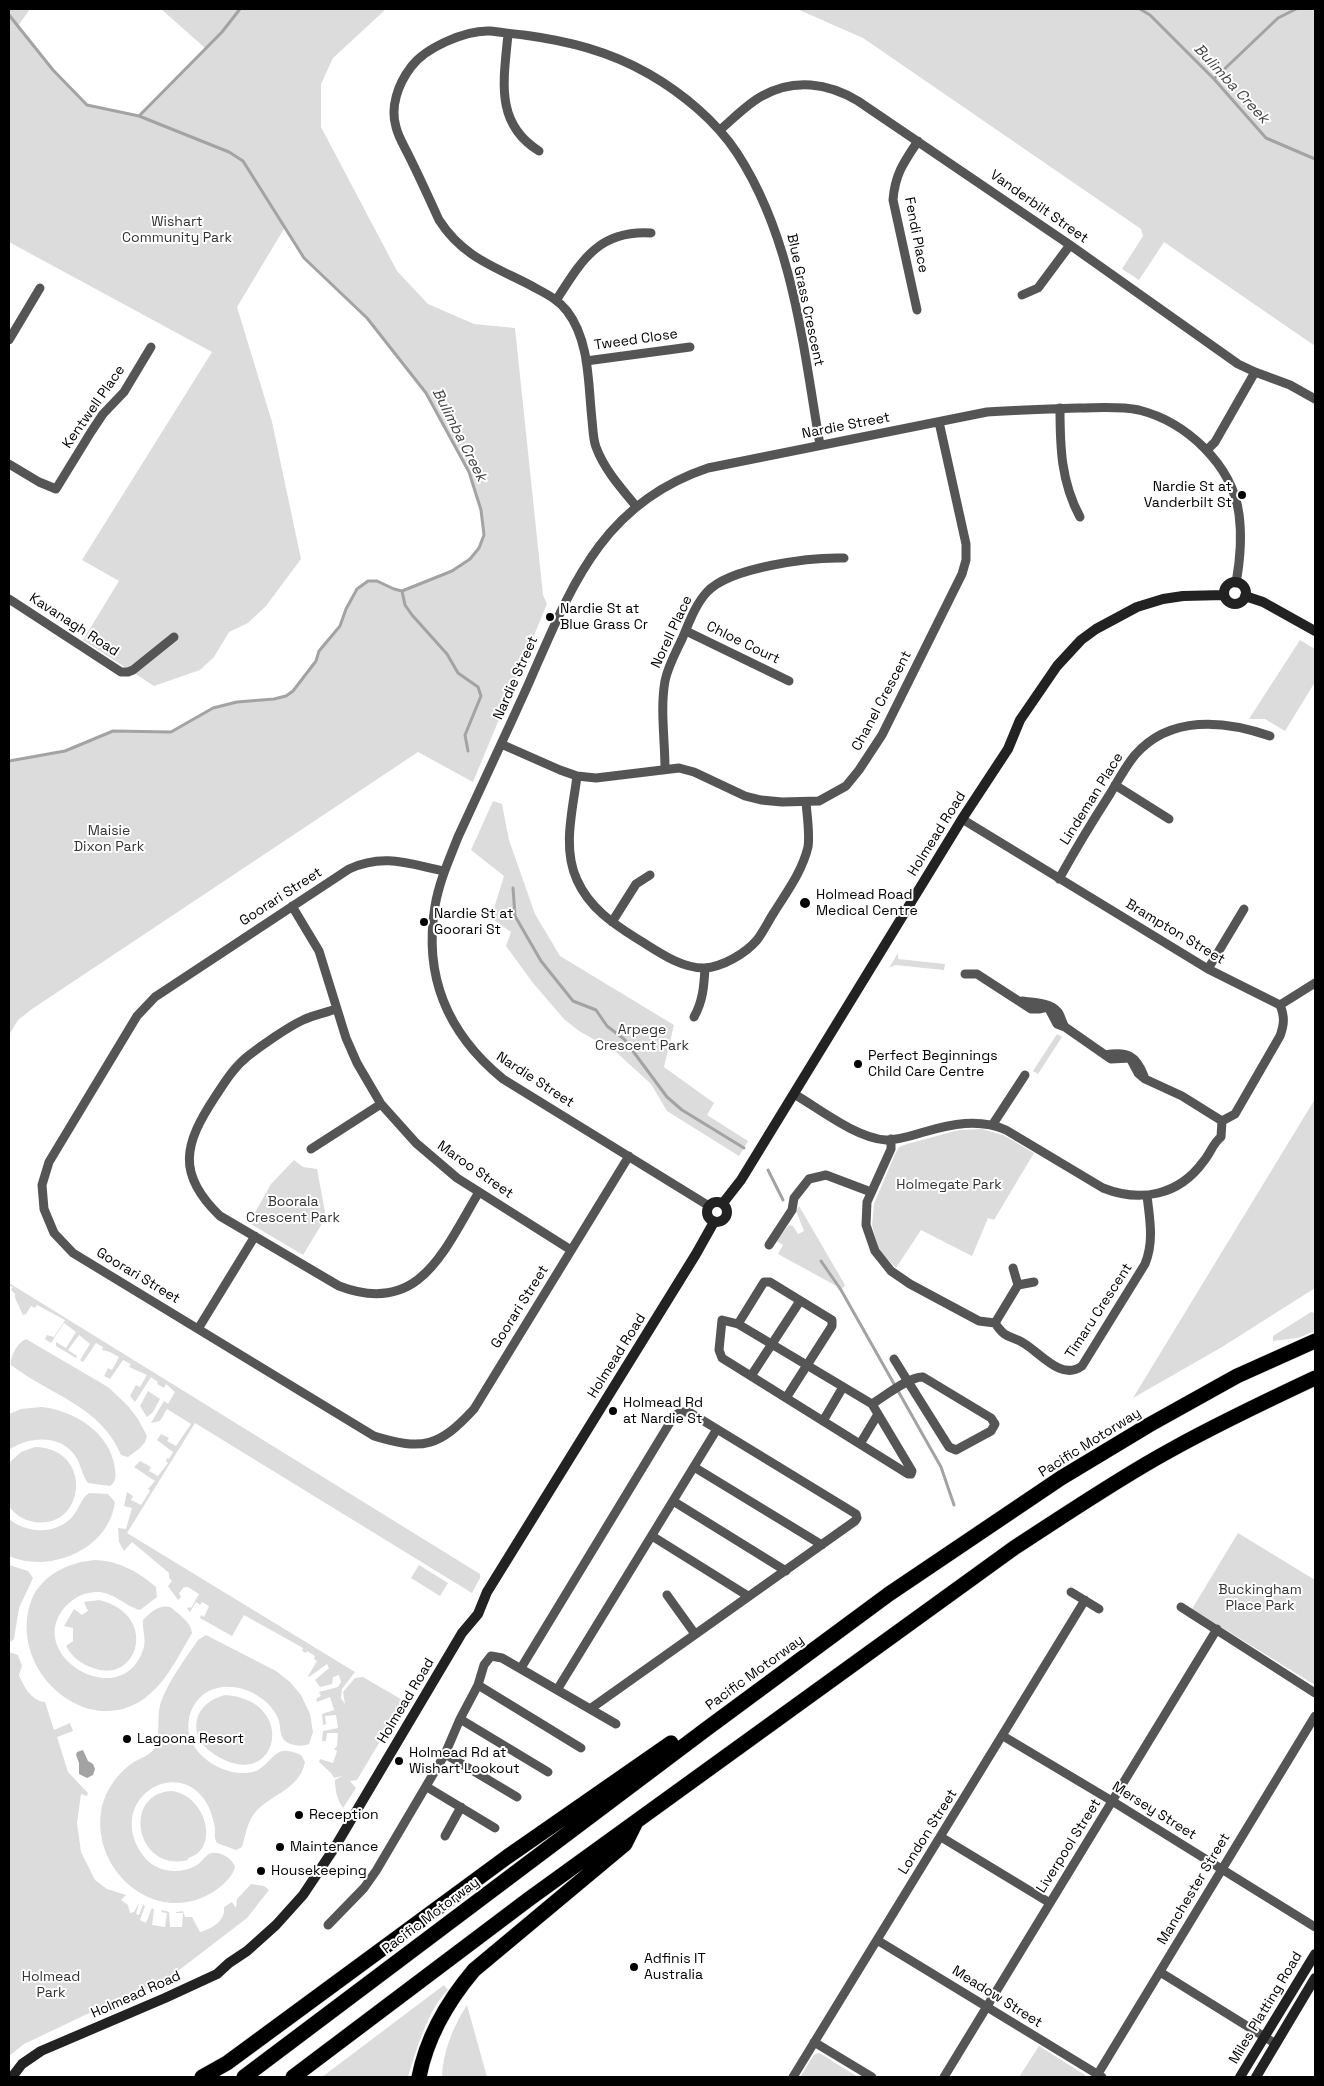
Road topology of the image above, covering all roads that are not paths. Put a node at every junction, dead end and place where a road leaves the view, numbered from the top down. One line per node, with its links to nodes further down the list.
1 (508, 34): 2 (street, Blue Grass Crescent); 4 (street); 9 (street, Blue Grass Crescent)
2 (720, 130): 3 (street, Vanderbilt Street); 19 (street, Blue Grass Crescent)
3 (918, 141): 6 (street, Vanderbilt Street); 10 (street, Fendi Place)
4 (539, 151)
5 (651, 233): 9 (street)
6 (1070, 245): 8 (street); 15 (street, Vanderbilt Street)
7 (40, 288): 11 (street)
8 (1022, 295)
9 (557, 299): 14 (street, Blue Grass Crescent)
10 (917, 310)
11 (9, 340)
12 (151, 347): 21 (street, Kentwell Place)
13 (690, 347): 14 (street, Tweed Close)
14 (586, 361): 22 (street, Blue Grass Crescent)
15 (1255, 372): 16 (street, Vanderbilt Street); 20 (street)
16 (1315, 399)
17 (1060, 408): 18 (street, Nardie Street); 20 (street, Nardie Street); 23 (street)
18 (939, 422): 19 (street, Nardie Street); 38 (street, Chanel Crescent)
19 (820, 445): 22 (street, Nardie Street)
20 (1207, 450): 25 (street, Nardie Street)
21 (9, 464)
22 (636, 506): 34 (street, Nardie Street)
23 (1080, 517)
24 (844, 558): 29 (street, Norell Place)
25 (1236, 582): 26 (street); 27 (street)
26 (1224, 595): 27 (street, Holmead Road); 39 (street, Holmead Road)
27 (1245, 596): 30 (street, Holmead Road)
28 (9, 599): 31 (street, Kavanagh Road)
29 (686, 631): 32 (street, Chloe Court); 35 (street, Norell Place)
30 (1315, 631)
31 (174, 638)
32 (789, 681)
33 (1270, 736): 37 (street, Lindeman Place)
34 (501, 744): 36 (street, Chanel Crescent); 41 (street, Nardie Street)
35 (665, 768): 36 (street, Chanel Crescent); 38 (street, Chanel Crescent)
36 (577, 776): 46 (street)
37 (1115, 785): 40 (street); 43 (street, Lindeman Place)
38 (806, 802): 47 (street)
39 (962, 819): 43 (street, Brampton Street); 55 (street, Holmead Road)
40 (1169, 819)
41 (444, 871): 44 (street, Goorari Street); 61 (street, Nardie Street)
42 (650, 875): 46 (street)
43 (1058, 879): 48 (street, Brampton Street)
44 (292, 906): 52 (street, Maroo Street); 77 (street, Goorari Street)
45 (1244, 908): 48 (street)
46 (612, 922): 47 (street)
47 (705, 968): 53 (street)
48 (1208, 969): 51 (street, Brampton Street)
49 (965, 974): 57 (street)
50 (1315, 983): 51 (street)
51 (1280, 1005): 57 (street)
52 (336, 1009): 56 (street, Maroo Street); 68 (street)
53 (694, 1017)
54 (1025, 1075): 58 (street)
55 (794, 1094): 59 (street); 65 (street, Holmead Road)
56 (381, 1104): 60 (street); 62 (street, Maroo Street)
57 (1222, 1121): 64 (street)
58 (993, 1124): 59 (street); 64 (street)
59 (888, 1140): 63 (street)
60 (311, 1149)
61 (629, 1156): 66 (street, Nardie Street); 70 (street, Goorari Street)
62 (479, 1192): 68 (street); 70 (street, Maroo Street)
63 (871, 1192): 69 (street); 75 (street)
64 (1147, 1196): 75 (street, Timaru Crescent)
65 (723, 1203): 66 (street); 67 (street)
66 (709, 1206): 67 (street)
67 (714, 1222): 138 (street, Holmead Road)
68 (255, 1236): 77 (street)
69 (770, 1245)
70 (571, 1250): 77 (street, Goorari Street)
71 (1013, 1268): 73 (street)
72 (1034, 1282): 73 (street)
73 (1018, 1285): 75 (street)
74 (800, 1301): 76 (street); 79 (street); 81 (street)
75 (995, 1322)
76 (738, 1324): 79 (street); 82 (street)
77 (198, 1329)
78 (1315, 1341): 113 (highway, Pacific Motorway)
79 (772, 1344): 81 (street); 82 (street)
80 (894, 1359): 84 (street)
81 (807, 1366): 85 (street); 86 (street)
82 (751, 1376): 86 (street)
83 (1315, 1378): 122 (highway)
84 (905, 1384): 84 (street); 87 (street)
85 (843, 1387): 87 (street); 89 (street)
86 (786, 1398): 89 (street)
87 (872, 1404): 88 (street)
88 (878, 1414): 91 (street); 91 (street)
89 (823, 1421): 91 (street)
90 (717, 1429): 92 (street); 95 (street); 105 (street)
91 (860, 1444)
92 (694, 1467): 93 (street); 95 (street)
93 (673, 1501): 94 (street); 96 (street)
94 (652, 1536): 99 (street); 107 (street)
95 (822, 1545): 96 (street)
96 (786, 1571): 99 (street)
97 (1072, 1592): 100 (street)
98 (666, 1595): 104 (street)
99 (748, 1596): 104 (street)
100 (1085, 1600): 102 (street); 114 (street, London Street)
101 (1181, 1607): 103 (street)
102 (1099, 1609)
103 (1217, 1629): 108 (street); 120 (street, Liverpool Street)
104 (695, 1634): 109 (street)
105 (520, 1668): 106 (street); 107 (street)
106 (478, 1685): 111 (street); 115 (street)
107 (556, 1690): 109 (street)
108 (1315, 1693)
109 (590, 1709): 112 (street)
110 (1315, 1716): 126 (street, Manchester Street)
111 (460, 1719): 116 (street); 117 (street)
112 (616, 1724)
113 (705, 1730): 140 (highway); 141 (highway, Pacific Motorway)
114 (1003, 1736): 120 (street, Mersey Street); 125 (street, London Street)
115 (580, 1748)
116 (445, 1754): 118 (street); 119 (street)
117 (548, 1772)
118 (427, 1787): 121 (street); 128 (street)
119 (516, 1798)
120 (1112, 1801): 126 (street, Mersey Street); 127 (street, Liverpool Street)
121 (461, 1807): 123 (street); 124 (street)
122 (638, 1820): 142 (highway); 143 (highway)
123 (495, 1828)
124 (445, 1836)
125 (941, 1836): 127 (street); 130 (street, London Street)
126 (1223, 1870): 129 (street, Mersey Street); 132 (street, Manchester Street)
127 (1050, 1903): 134 (street, Liverpool Street)
128 (328, 1925)
129 (1315, 1927)
130 (877, 1940): 134 (street, Meadow Street); 136 (street, London Street)
131 (1315, 1954): 135 (street, Miles Platting Road)
132 (1160, 1972): 135 (street); 139 (street, Manchester Street)
133 (1315, 1978): 137 (street, Miles Platting Road)
134 (987, 2007): 139 (street, Meadow Street); 146 (street, Liverpool Street)
135 (1265, 2037): 137 (street); 147 (street, Miles Platting Road)
136 (814, 2042): 144 (street, London Street); 145 (street)
137 (1276, 2044): 148 (street, Miles Platting Road)
138 (14, 2076)
139 (1099, 2076)
140 (202, 2077)
141 (244, 2077)
142 (293, 2077)
143 (419, 2077)
144 (793, 2077)
145 (872, 2077)
146 (944, 2077)
147 (1240, 2077)
148 (1256, 2077)

